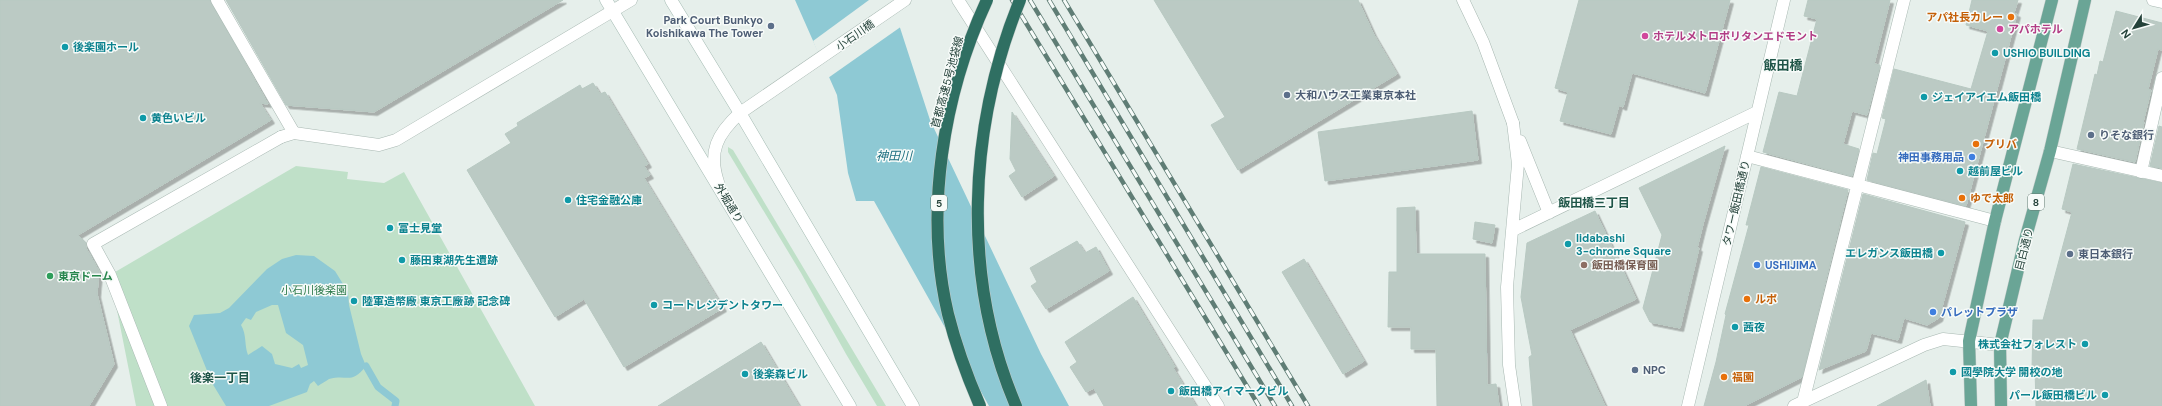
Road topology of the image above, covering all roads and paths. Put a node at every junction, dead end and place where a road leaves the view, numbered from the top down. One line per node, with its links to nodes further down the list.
1 (217, 0): 21 (street)
2 (606, 0): 16 (street, 外堀通り)
3 (631, 0): 16 (street)
4 (670, 0): 19 (street)
5 (958, 0): 39 (street)
6 (987, 0): 37 (highway, 首都高速5号池袋線 / 5, bridge)
7 (1020, 0): 38 (highway, bridge)
8 (1463, 0): 20 (street)
9 (1784, 0): 18 (street, タワー飯田橋通り)
10 (1904, 0): 26 (street)
11 (2052, 0): 29 (main road)
12 (2085, 0): 22 (main road, 目白通り / 8)
13 (2153, 0): 14 (street)
14 (2162, 2)
15 (901, 3): 19 (street, 小石川橋)
16 (613, 11): 21 (street); 27 (street, 外堀通り)
17 (2162, 78): 24 (street)
18 (1757, 112): 23 (street, タワー飯田橋通り); 28 (street)
19 (740, 113): 27 (street, 小石川橋); 36 (street)
20 (1513, 123): 28 (street); 30 (street)
21 (294, 133): 34 (street)
22 (2050, 151): 24 (street); 32 (main road, 目白通り / 8)
23 (1747, 156): 26 (street); 41 (street, タワー飯田橋通り)
24 (2141, 172): 25 (street)
25 (2162, 176)
26 (1857, 185): 29 (street); 33 (street)
27 (721, 189): 35 (street, 外堀通り)
28 (1549, 213): 30 (street)
29 (1995, 221): 31 (main road)
30 (1513, 230): 40 (street)
31 (1969, 341): 32 (street); 33 (street); 42 (main road)
32 (2000, 345): 43 (main road, 目白通り / 8)
33 (1799, 404)
34 (161, 406)
35 (850, 406)
36 (913, 406)
37 (980, 406)
38 (1016, 406)
39 (1218, 406)
40 (1515, 406)
41 (1688, 406)
42 (1971, 406)
43 (2002, 406)

